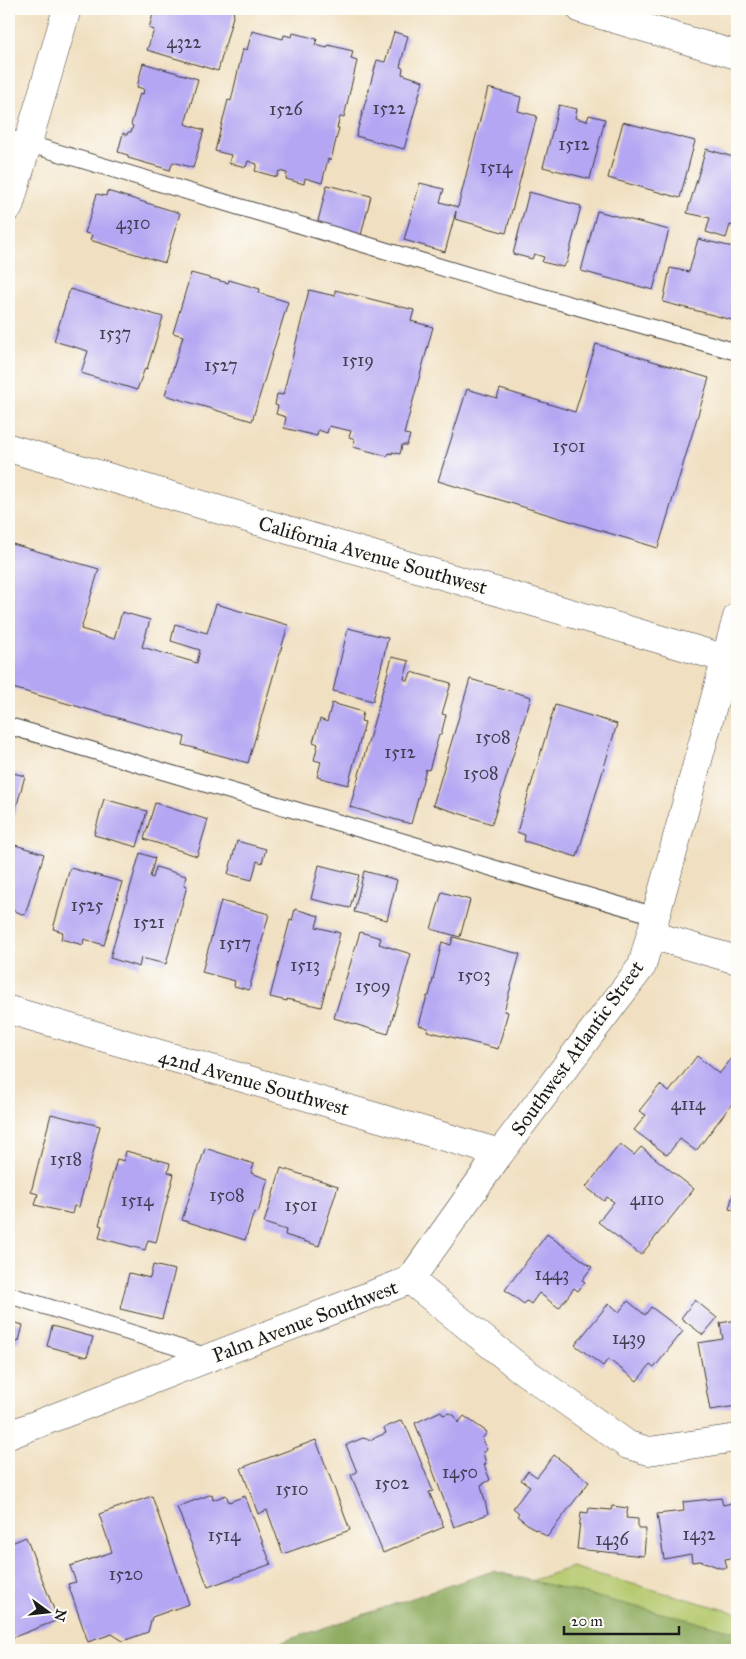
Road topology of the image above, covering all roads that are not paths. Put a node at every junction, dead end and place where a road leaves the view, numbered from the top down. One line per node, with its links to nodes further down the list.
1 (67, 9): 4 (street)
2 (581, 9): 3 (street)
3 (737, 56)
4 (18, 140): 5 (street); 6 (lane)
5 (9, 207)
6 (737, 352)
7 (9, 448): 9 (street, California Avenue Southwest)
8 (737, 617): 9 (street, Southwest Atlantic Street)
9 (731, 661): 11 (street, Southwest Atlantic Street)
10 (9, 726): 11 (lane)
11 (653, 925): 12 (street); 14 (street, Southwest Atlantic Street)
12 (737, 960)
13 (9, 1010): 14 (street, 42nd Avenue Southwest)
14 (500, 1154): 15 (street, Southwest Atlantic Street)
15 (410, 1280): 17 (street, Palm Avenue Southwest); 19 (street, Palm Avenue Southwest)
16 (9, 1295): 17 (lane)
17 (212, 1357): 18 (street, Palm Avenue Southwest)
18 (9, 1435)
19 (737, 1438)

